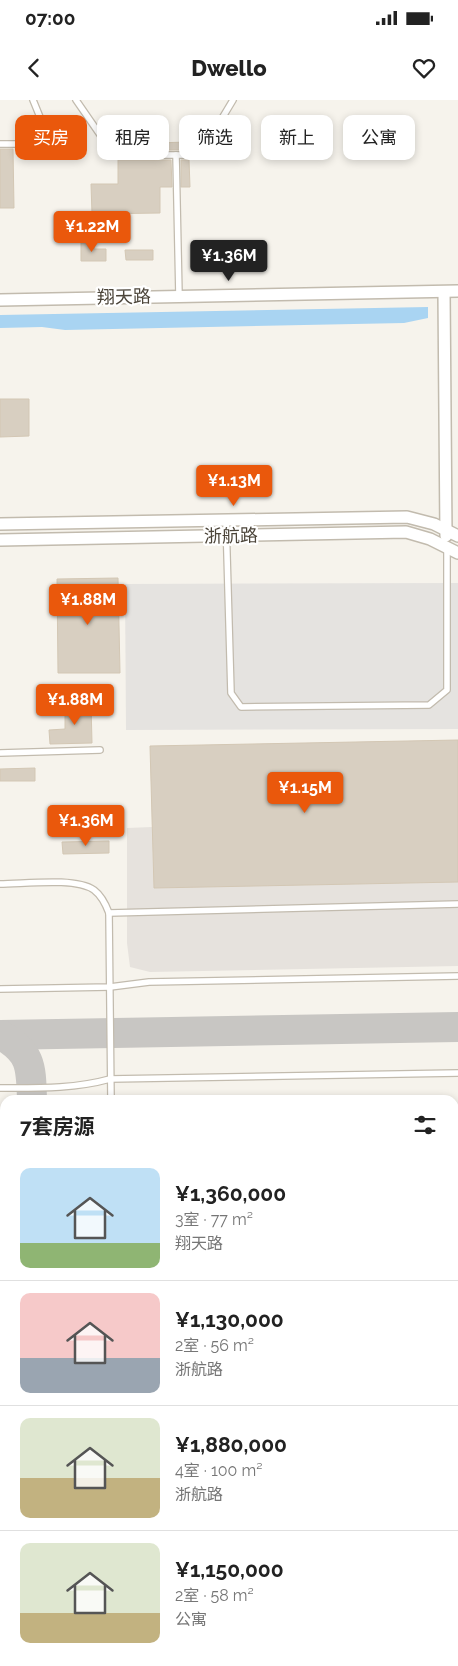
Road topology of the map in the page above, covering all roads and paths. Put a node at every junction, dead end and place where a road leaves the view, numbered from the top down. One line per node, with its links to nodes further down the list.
1 (33, 100): 4 (lane)
2 (76, 100): 5 (lane)
3 (233, 100): 5 (lane)
4 (0, 144)
5 (176, 155): 8 (lane)
6 (458, 291): 7 (street, 翔天路)
7 (444, 292): 8 (street, 翔天路); 12 (street)
8 (179, 296): 9 (street, 翔天路)
9 (0, 300)
10 (226, 520): 11 (street, 浙航路); 12 (street, 浙航路); 13 (lane)
11 (0, 524)
12 (446, 530): 14 (street, 浙航路); 16 (street)
13 (226, 536): 15 (street, 浙航路); 16 (street, 浙航路); 16 (lane)
14 (458, 536)
15 (0, 540)
16 (447, 548): 17 (street, 浙航路)
17 (458, 553)
18 (100, 750): 19 (lane)
19 (0, 753)
20 (0, 884): 22 (lane)
21 (458, 904): 22 (lane)
22 (109, 913): 24 (lane)
23 (458, 976): 24 (lane)
24 (110, 987): 25 (lane); 27 (lane)
25 (0, 989)
26 (458, 1072): 27 (lane)
27 (110, 1079): 28 (lane); 29 (lane)
28 (0, 1088)
29 (111, 1095)

